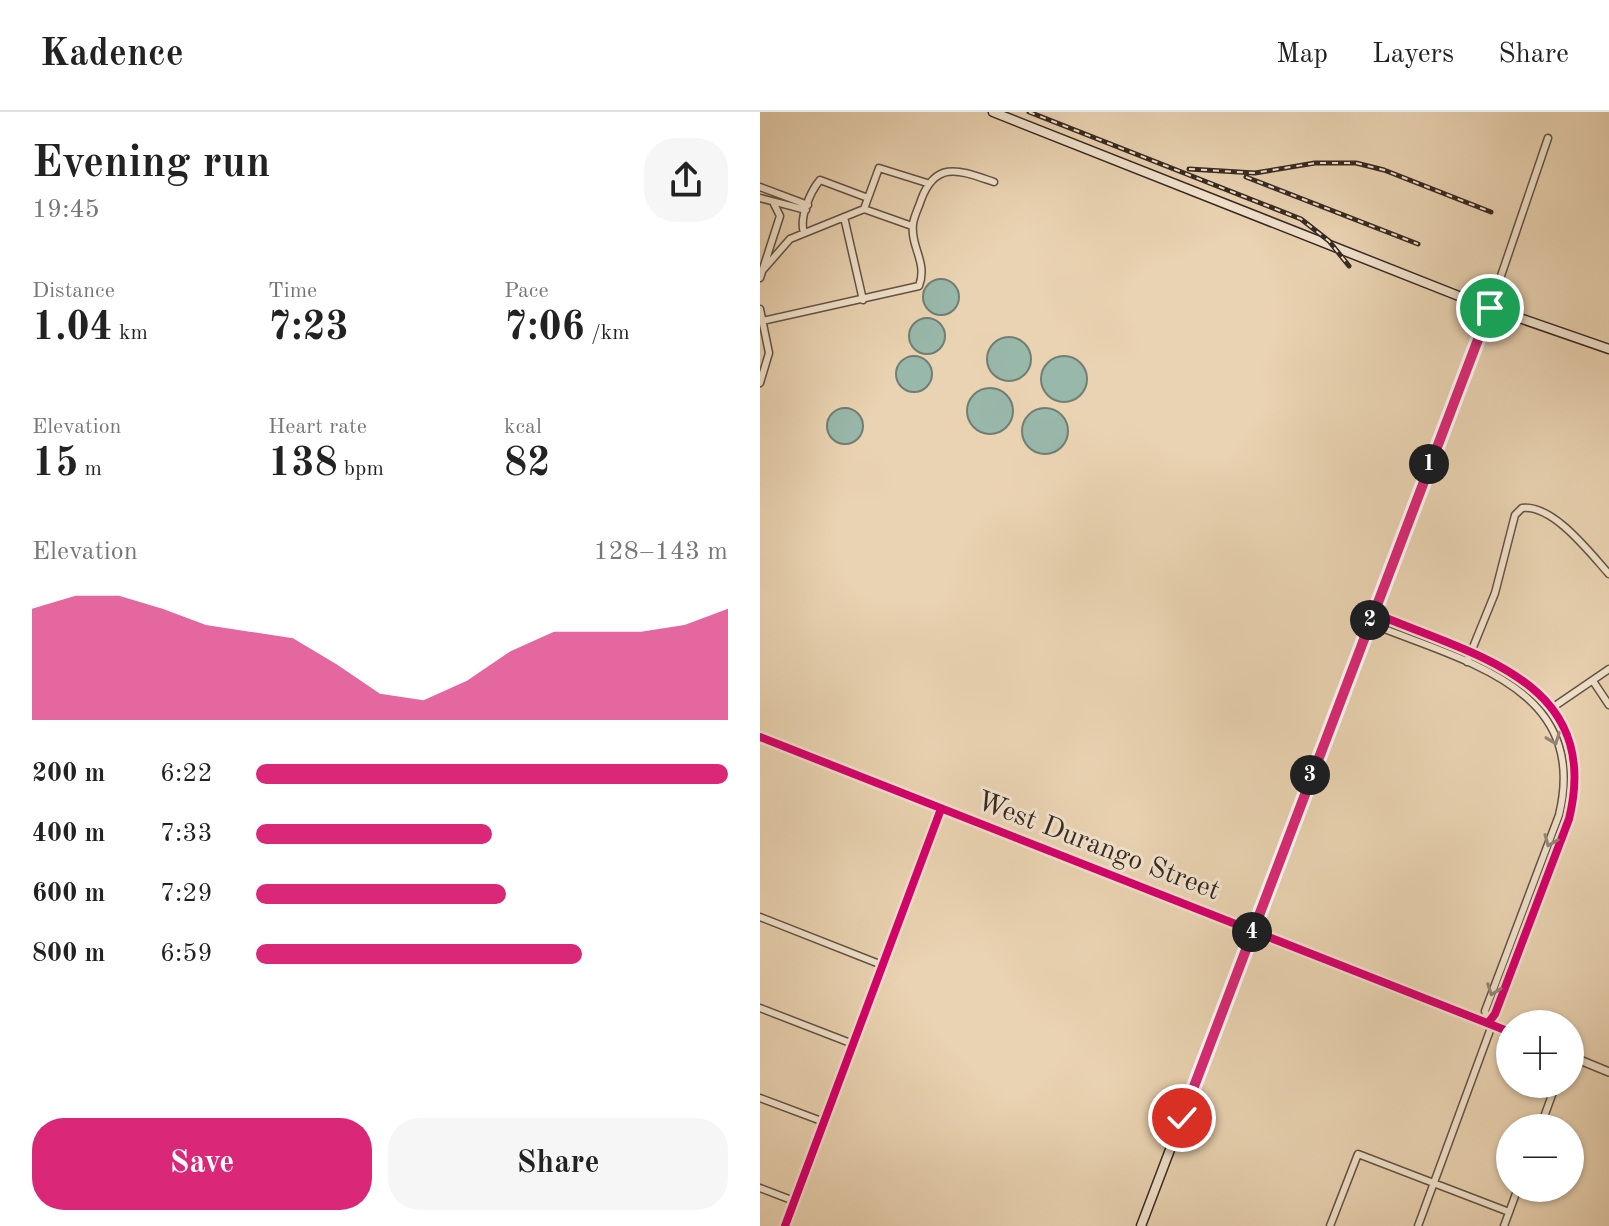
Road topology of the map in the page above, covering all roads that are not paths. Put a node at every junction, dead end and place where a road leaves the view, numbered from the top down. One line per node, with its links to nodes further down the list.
1 (993, 112): 16 (main road)
2 (1548, 138): 16 (street)
3 (994, 182): 4 (street)
4 (927, 183): 7 (street); 12 (street)
5 (760, 187): 9 (street)
6 (760, 198): 8 (street)
7 (868, 198): 9 (street); 10 (street)
8 (774, 204): 9 (street); 14 (street)
9 (807, 208): 13 (street)
10 (864, 209): 11 (street); 12 (street)
11 (844, 217): 13 (street); 15 (street)
12 (912, 226): 15 (street)
13 (804, 233): 14 (street)
14 (761, 274)
15 (863, 300): 18 (street)
16 (1490, 308): 19 (main road); 22 (main road)
17 (760, 309): 18 (street)
18 (762, 321): 20 (street)
19 (1609, 349)
20 (760, 383)
21 (1609, 574): 23 (street)
22 (1371, 618): 23 (street); 24 (street); 33 (main road)
23 (1471, 652): 24 (street); 28 (street)
24 (1467, 662): 29 (street)
25 (1609, 669): 26 (street)
26 (1593, 681): 27 (street); 28 (street)
27 (1609, 705)
28 (1551, 708): 29 (street); 36 (street)
29 (1543, 714): 36 (street, one-way to 36)
30 (760, 737): 31 (street, West Durango Street)
31 (941, 809): 33 (street, West Durango Street); 34 (street)
32 (760, 917): 34 (street)
33 (1252, 931): 36 (street, West Durango Street); 49 (main road)
34 (882, 965): 38 (street)
35 (760, 1008): 38 (street)
36 (1490, 1024): 37 (street, West Durango Street); 43 (street)
37 (1496, 1026)
38 (853, 1044): 42 (street)
39 (1584, 1062): 40 (street)
40 (1609, 1072)
41 (760, 1098): 42 (street)
42 (824, 1122): 45 (street)
43 (1434, 1183): 47 (street); 50 (street); 51 (street)
44 (760, 1188): 45 (street)
45 (794, 1201): 48 (street)
46 (1513, 1202): 47 (street)
47 (1509, 1212): 52 (street)
48 (785, 1226)
49 (1141, 1226)
50 (1330, 1226)
51 (1418, 1226)
52 (1504, 1226)

